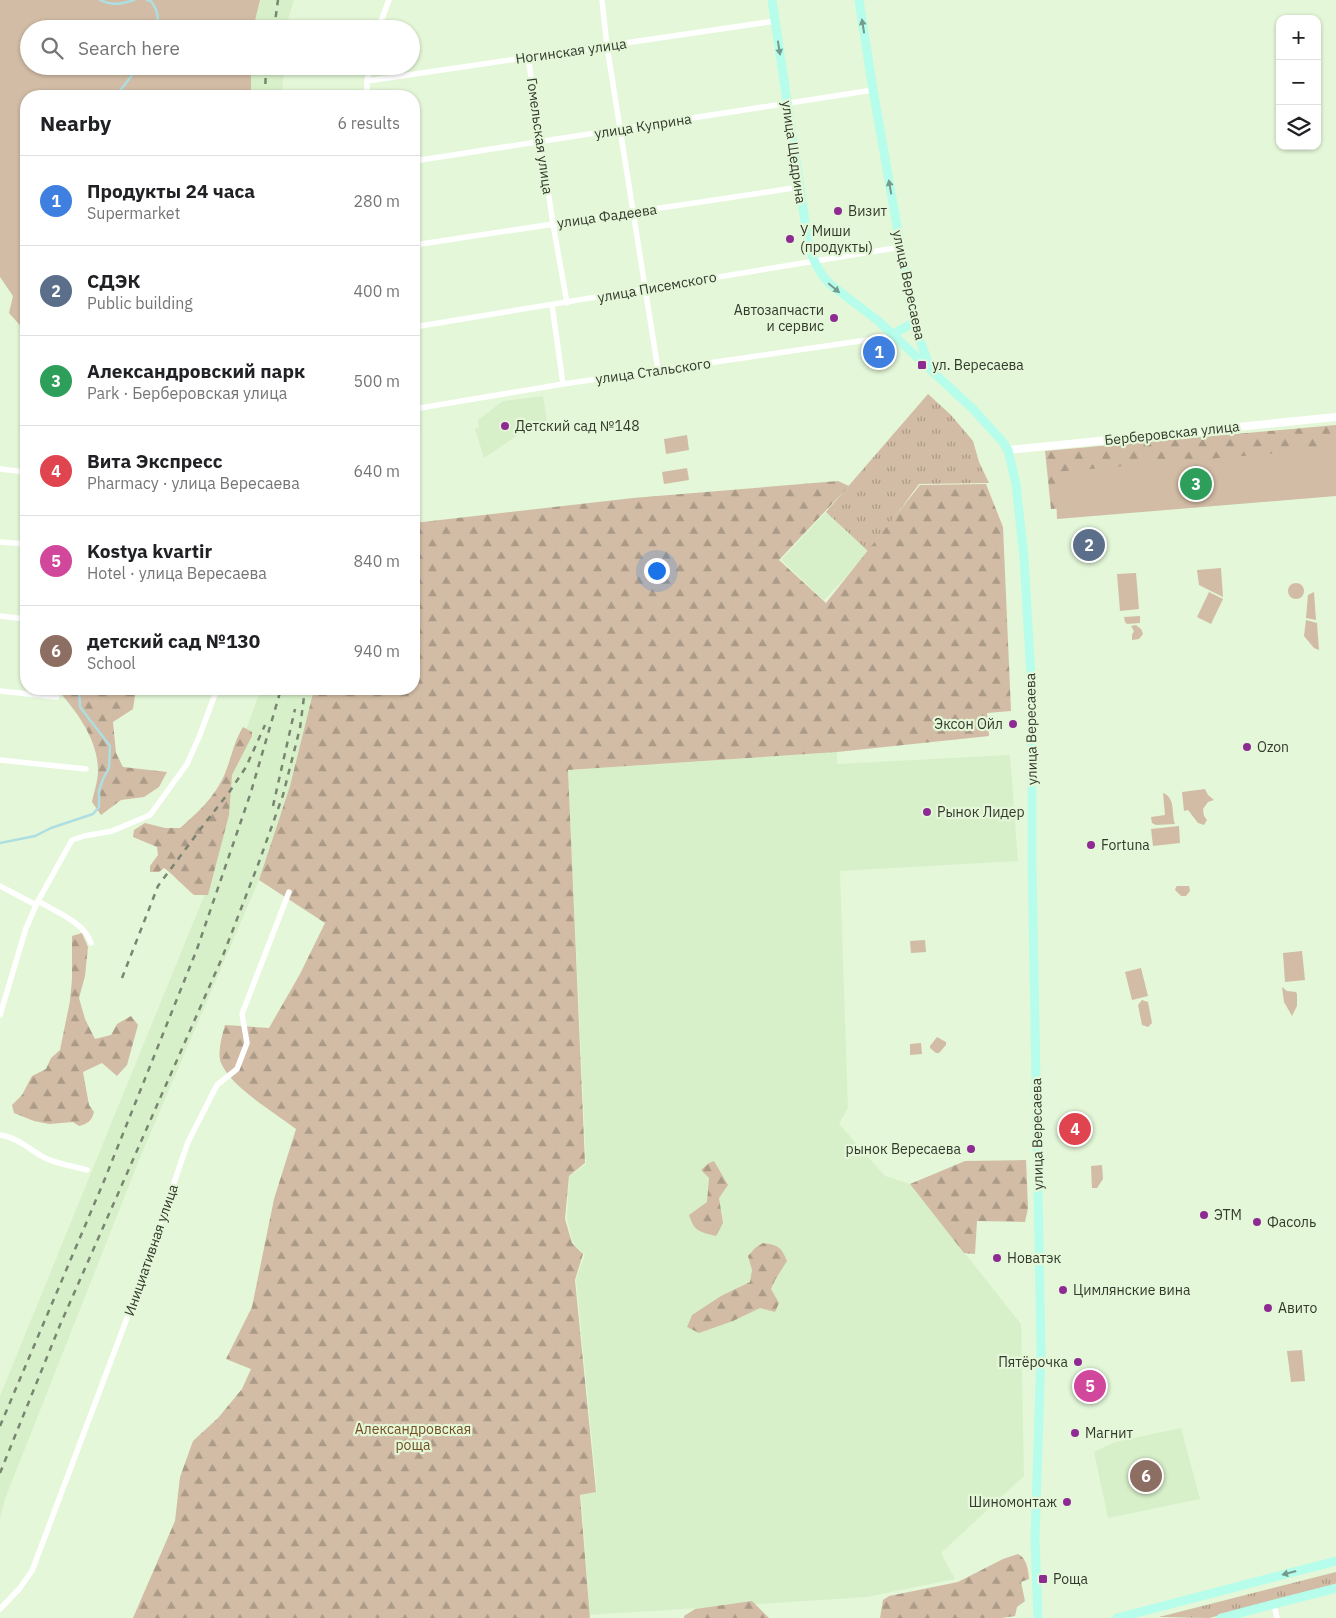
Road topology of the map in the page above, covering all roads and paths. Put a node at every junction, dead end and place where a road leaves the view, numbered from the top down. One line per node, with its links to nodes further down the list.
1 (389, 0): 5 (street)
2 (602, 0): 7 (street)
3 (772, 0): 6 (main road, улица Щедрина)
4 (859, 0): 14 (main road, улица Вересаева, one-way to 4)
5 (381, 20)
6 (775, 21): 7 (street, Ногинская улица); 15 (main road, улица Щедрина, one-way to 15)
7 (607, 46): 8 (street, Ногинская улица); 16 (street)
8 (528, 58): 9 (street, Ногинская улица); 17 (street, Гомельская улица)
9 (420, 73)
10 (369, 75): 12 (street)
11 (409, 75): 12 (street, Ногинская улица)
12 (367, 81): 13 (street)
13 (367, 90)
14 (873, 90): 15 (street, улица Куприна); 23 (main road, улица Вересаева, one-way to 14)
15 (787, 104): 16 (street, улица Куприна); 19 (main road, улица Щедрина)
16 (620, 130): 17 (street, улица Куприна); 20 (street)
17 (540, 142): 18 (street, улица Куприна); 21 (street, Гомельская улица)
18 (420, 160)
19 (800, 187): 20 (street, улица Фадеева); 24 (main road, улица Щедрина)
20 (633, 212): 21 (street, улица Фадеева); 25 (street)
21 (552, 224): 22 (street, улица Фадеева); 26 (street, Гомельская улица)
22 (420, 244)
23 (900, 247): 24 (street, улица Писемского); 28 (main road, улица Вересаева)
24 (814, 260): 25 (street, улица Писемского); 30 (main road, улица Щедрина, one-way to 30)
25 (645, 289): 26 (street, улица Писемского); 31 (street)
26 (567, 303): 27 (street, улица Писемского)
27 (552, 305): 29 (street, улица Писемского); 33 (street)
28 (915, 322): 30 (main road); 32 (main road, улица Вересаева)
29 (420, 326)
30 (893, 334): 31 (street, улица Стальского); 32 (main road, улица Щедрина)
31 (658, 370): 33 (street, улица Стальского)
32 (932, 370): 36 (main road, улица Вересаева)
33 (563, 384): 34 (street, улица Стальского)
34 (420, 408)
35 (1336, 417): 36 (street, Берберовская улица)
36 (1008, 450): 62 (main road, улица Вересаева)
37 (0, 469): 38 (street)
38 (20, 471)
39 (0, 542): 40 (street)
40 (20, 544)
41 (0, 616): 42 (street)
42 (20, 618)
43 (0, 691): 44 (street)
44 (20, 693)
45 (38, 695): 47 (street)
46 (215, 695): 52 (street)
47 (57, 697)
48 (0, 760): 49 (street)
49 (86, 769)
50 (0, 886): 52 (street)
51 (289, 892): 60 (street, Инициативная улица)
52 (37, 903): 53 (street); 54 (street)
53 (91, 943)
54 (0, 1015)
55 (0, 1136): 56 (street)
56 (86, 1170)
57 (1336, 1561): 61 (main road, one-way to 61)
58 (1336, 1588): 59 (main road)
59 (1274, 1604): 65 (main road); 66 (street)
60 (0, 1609)
61 (1146, 1611): 63 (main road); 64 (main road)
62 (1038, 1618)
63 (1116, 1618)
64 (1154, 1618)
65 (1221, 1618)
66 (1277, 1618)

